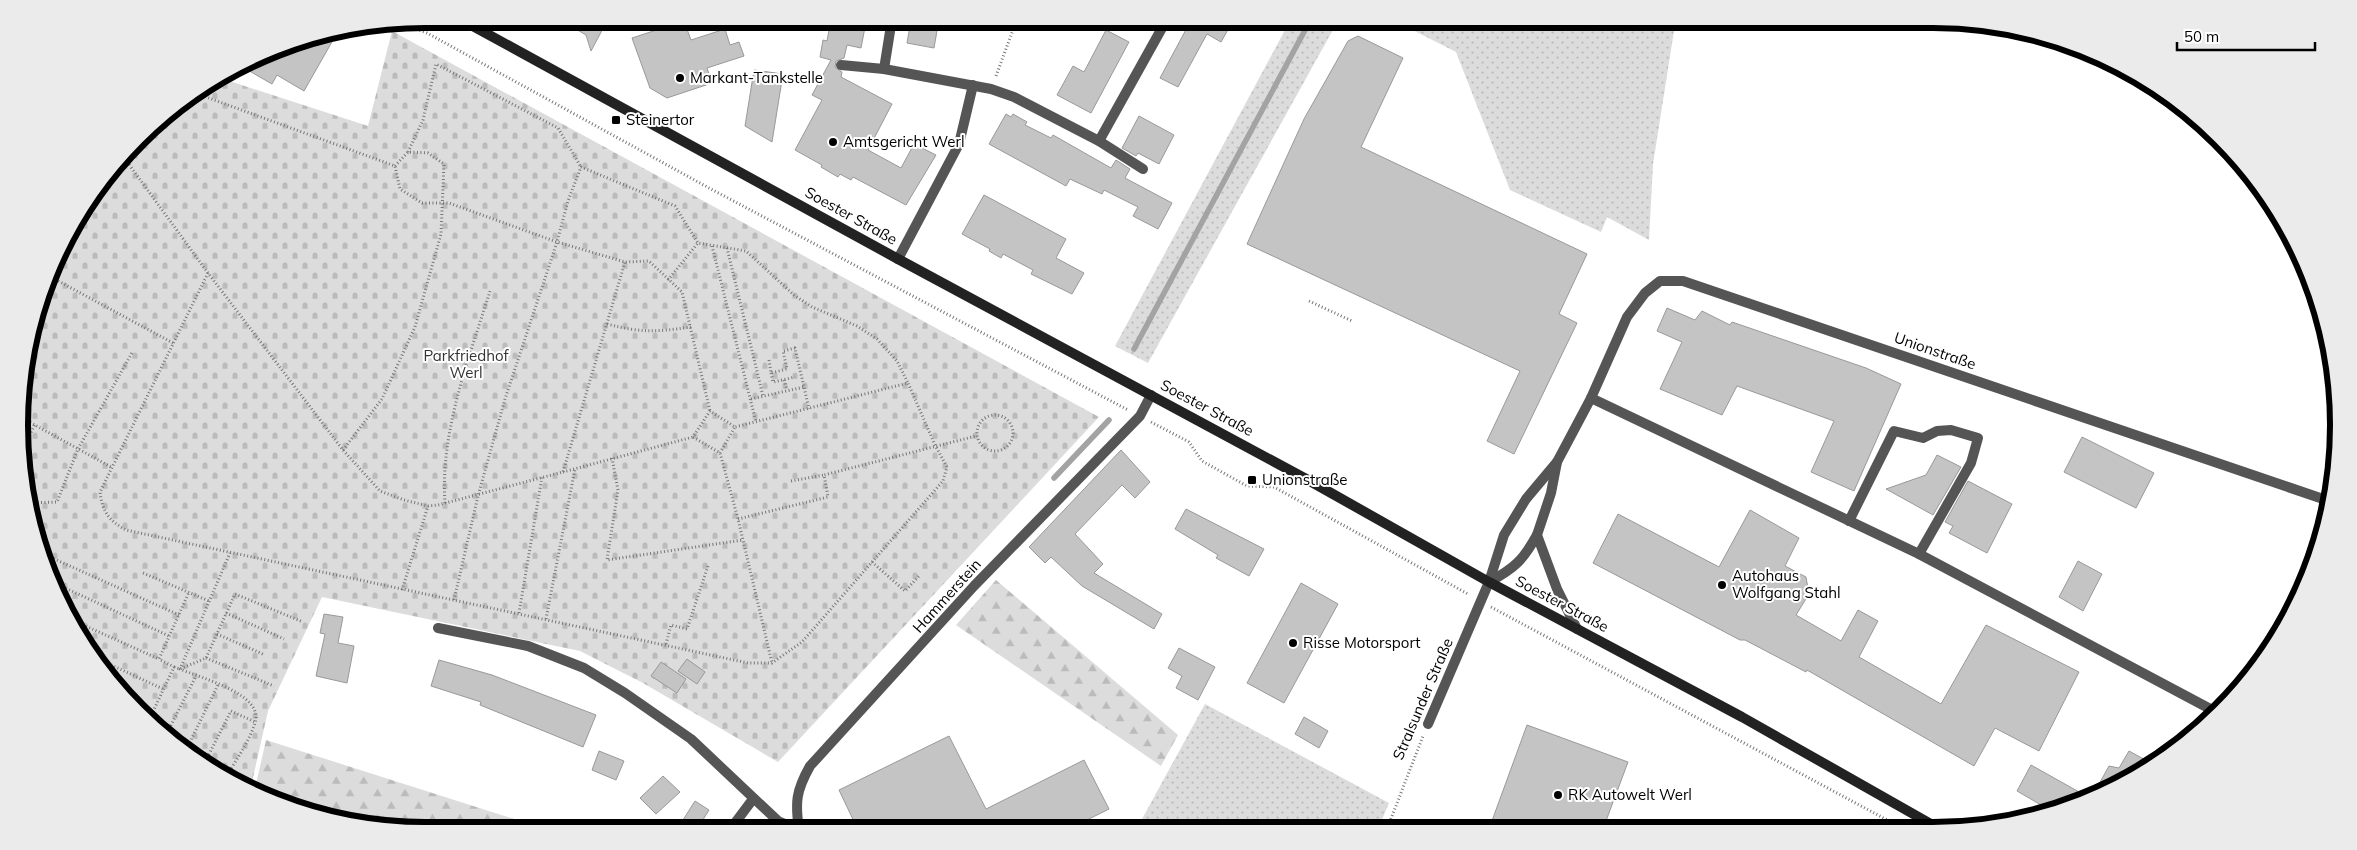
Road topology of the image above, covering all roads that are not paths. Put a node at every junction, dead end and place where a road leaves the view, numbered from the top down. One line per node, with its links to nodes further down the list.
1 (476, 28): 9 (main road, Soester Straße)
2 (891, 28): 5 (street)
3 (1162, 28): 7 (street)
4 (842, 65): 5 (street)
5 (884, 69): 6 (street)
6 (973, 85): 7 (street); 9 (street)
7 (1099, 141): 8 (street)
8 (1143, 169)
9 (898, 259): 10 (main road, Soester Straße)
10 (1151, 395): 17 (main road, Soester Straße); 25 (street, Hammerstein)
11 (1592, 398): 12 (street, Unionstraße); 13 (street, Unionstraße); 14 (street)
12 (1557, 462): 15 (street, Unionstraße); 17 (street, Unionstraße)
13 (2323, 498)
14 (1849, 521): 16 (street); 16 (street)
15 (1537, 535): 17 (street, Unionstraße); 19 (street)
16 (1919, 554): 20 (street)
17 (1489, 582): 19 (main road, Soester Straße); 21 (street, Stralsunder Straße)
18 (438, 628): 22 (street)
19 (1577, 629): 26 (main road, Soester Straße)
20 (2210, 709)
21 (1428, 724)
22 (753, 799): 23 (street); 24 (street)
23 (736, 822)
24 (780, 822)
25 (798, 822)
26 (1927, 822)

